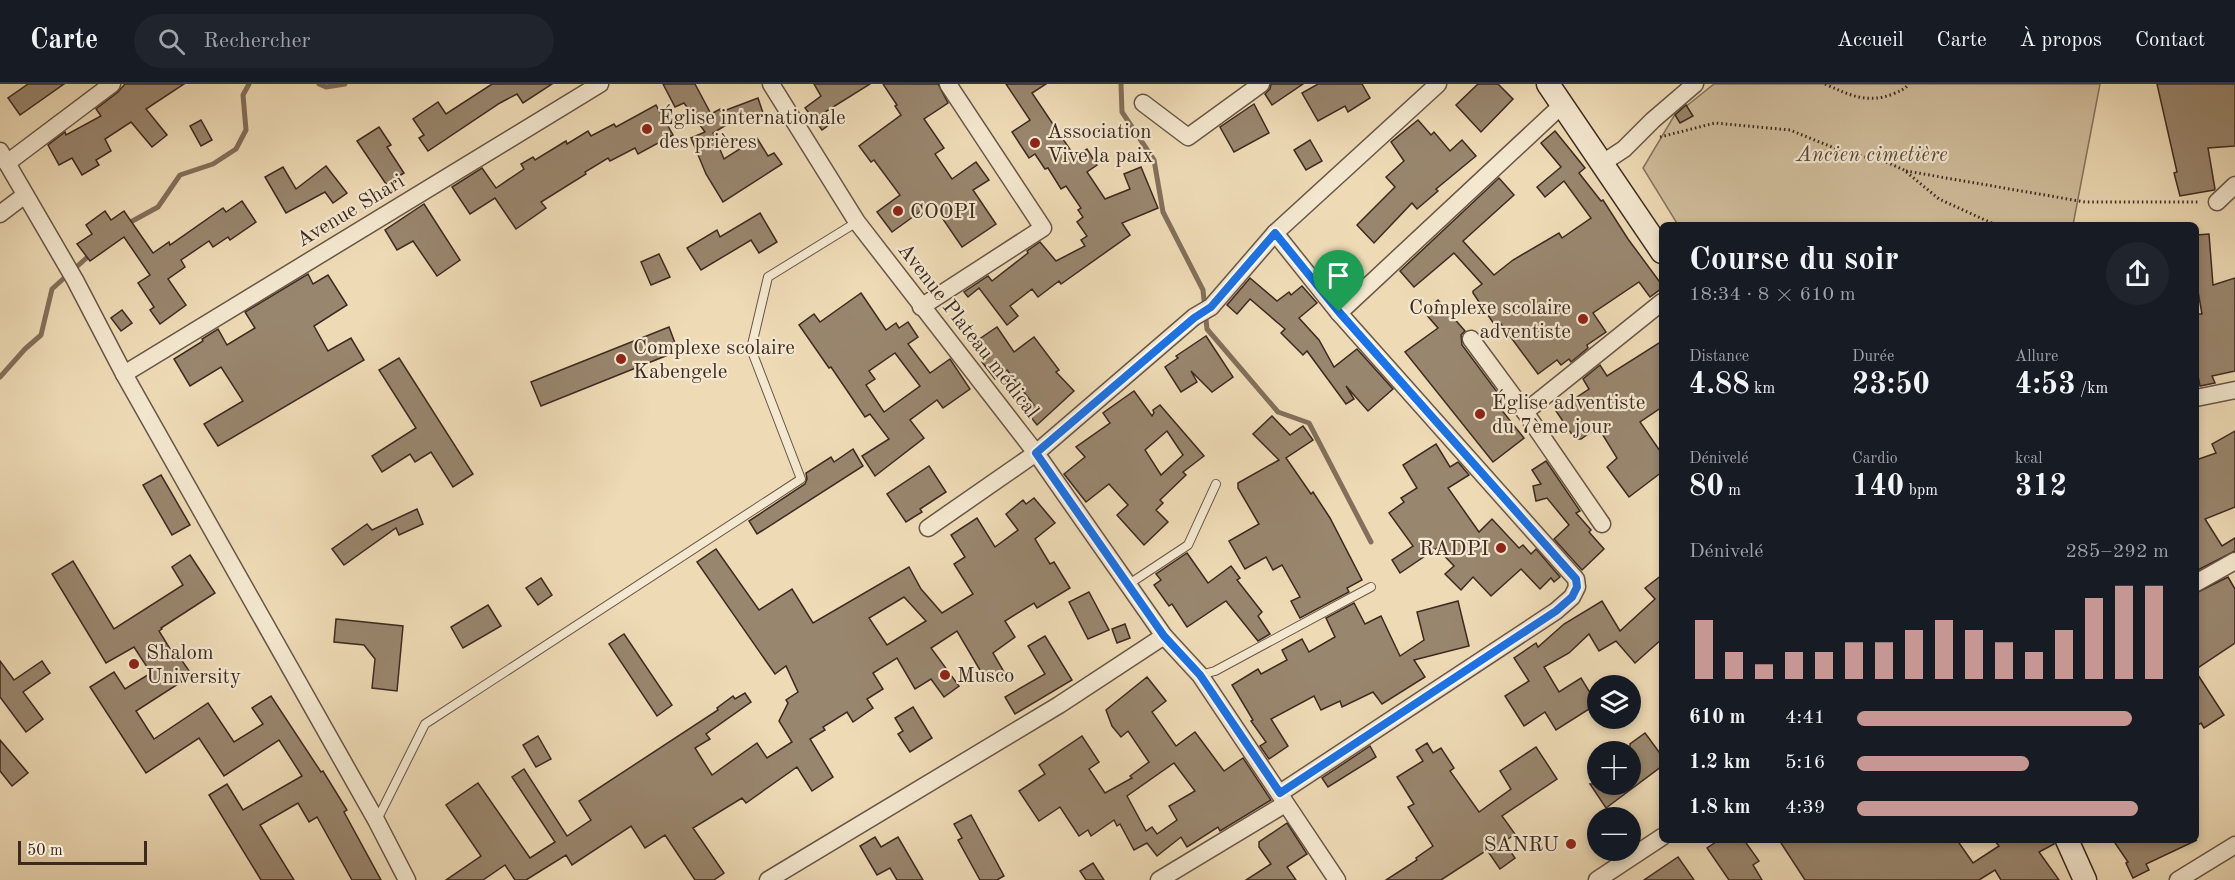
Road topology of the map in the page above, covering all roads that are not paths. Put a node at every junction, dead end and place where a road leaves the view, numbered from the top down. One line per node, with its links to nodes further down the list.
1 (112, 84): 11 (street)
2 (600, 84): 24 (street, Avenue Shari)
3 (771, 84): 17 (street, Avenue Plateau médical)
4 (948, 84): 21 (street)
5 (1261, 84): 9 (street)
6 (1438, 84): 18 (street)
7 (1548, 84): 10 (street)
8 (1695, 84): 12 (street)
9 (1143, 103)
10 (1562, 105): 12 (street); 22 (street)
11 (4, 157): 14 (street)
12 (1601, 164): 19 (street)
13 (2235, 185): 15 (street)
14 (25, 195): 16 (street); 24 (street)
15 (2217, 202)
16 (0, 214)
17 (856, 222): 21 (street, Avenue Plateau médical); 39 (lane)
18 (1275, 233): 22 (street); 28 (street)
19 (1659, 248)
20 (1659, 304): 27 (street)
21 (921, 307): 28 (street, Avenue Plateau médical)
22 (1339, 312): 38 (street)
23 (1471, 339): 27 (street)
24 (124, 374): 39 (street)
25 (2235, 390): 26 (street)
26 (2199, 397)
27 (1525, 412): 30 (street)
28 (1036, 453): 31 (street); 34 (street, Avenue Plateau médical)
29 (1216, 484): 34 (lane)
30 (1602, 524)
31 (928, 528)
32 (2235, 561): 33 (street)
33 (2199, 581)
34 (1129, 584): 36 (street, Avenue Plateau médical)
35 (1371, 586): 37 (lane)
36 (1164, 636): 37 (street, Avenue Plateau médical); 44 (street)
37 (1200, 675): 38 (street, Avenue Plateau médical)
38 (1282, 798): 45 (street); 46 (street, Avenue Plateau médical)
39 (376, 820): 43 (street)
40 (1659, 839): 47 (street)
41 (2068, 843): 48 (street)
42 (2235, 845): 49 (street)
43 (407, 880)
44 (768, 880)
45 (1159, 880)
46 (1337, 880)
47 (1597, 880)
48 (2085, 880)
49 (2178, 880)

